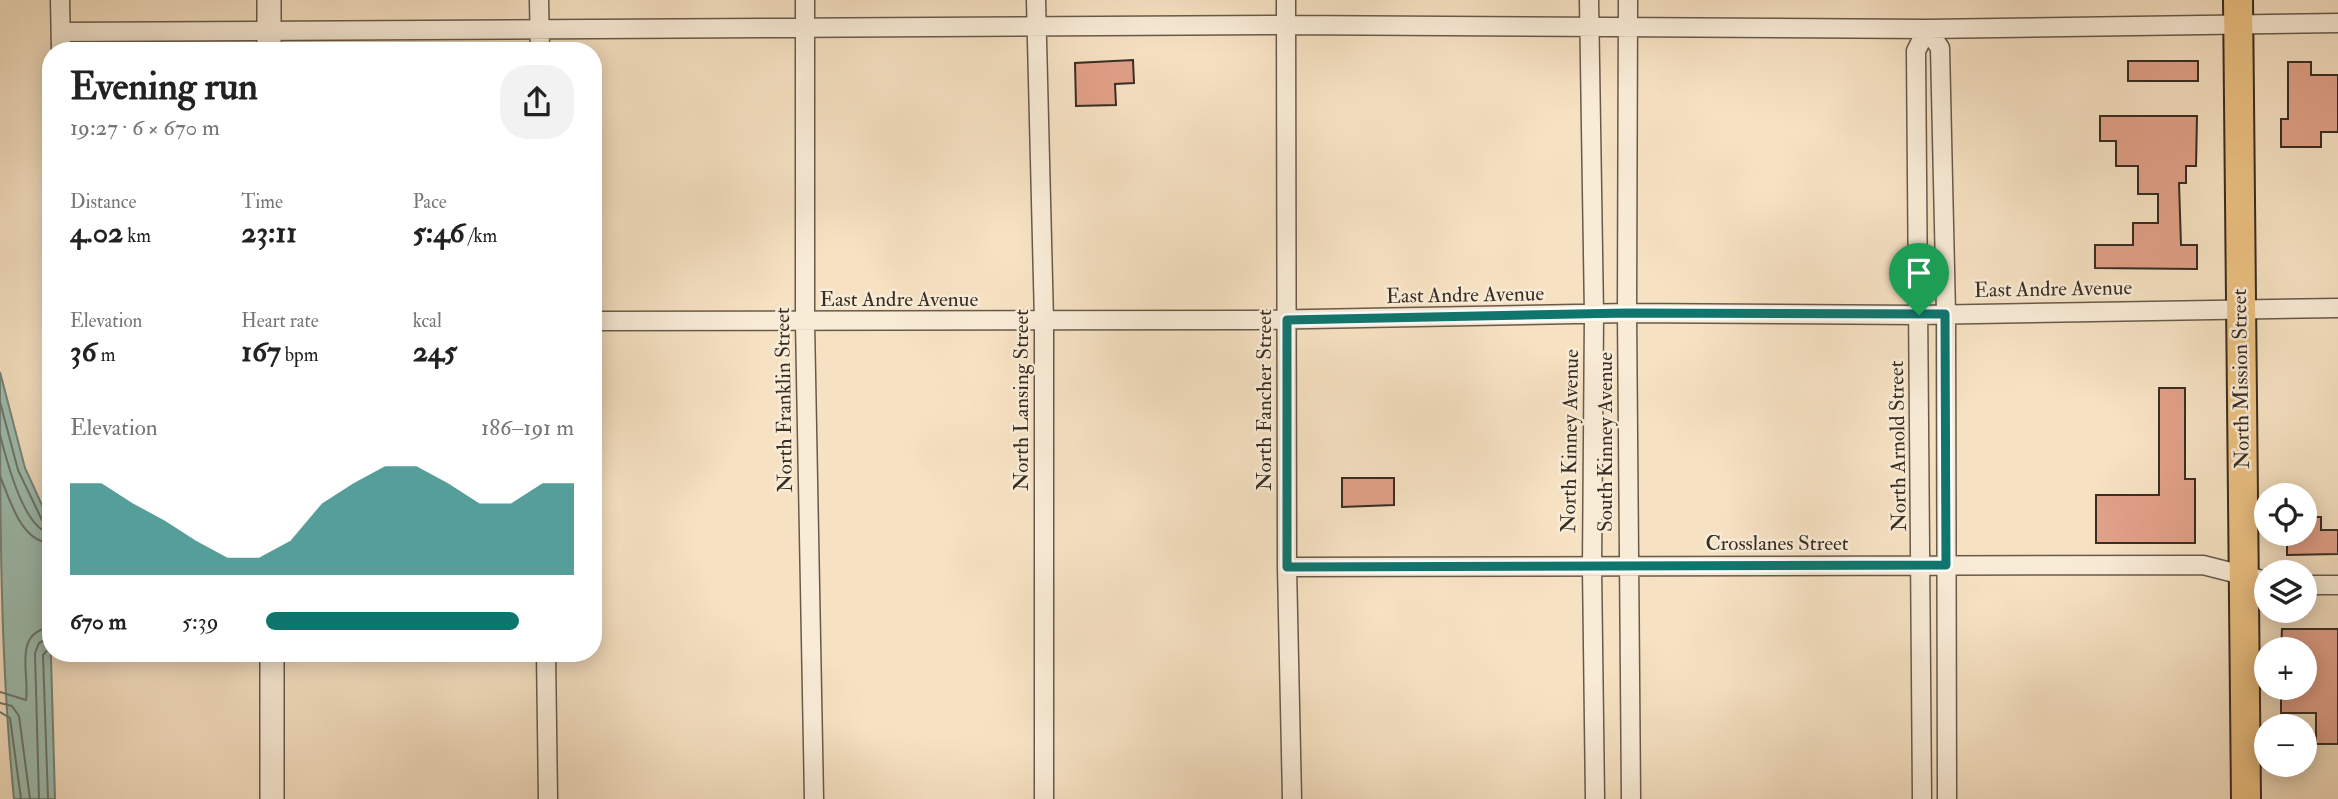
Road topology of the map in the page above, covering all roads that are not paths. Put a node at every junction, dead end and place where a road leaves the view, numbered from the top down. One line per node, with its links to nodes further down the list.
1 (60, 0): 18 (street)
2 (269, 0): 19 (street)
3 (540, 0): 15 (street)
4 (805, 0): 16 (street, North Franklin Street)
5 (1036, 0): 13 (street, North Lansing Street)
6 (1286, 0): 11 (street, North Fancher Street)
7 (1589, 0): 14 (street, North Kinney Avenue)
8 (1628, 0): 12 (street, South Kinney Avenue)
9 (2238, 12): 10 (street); 17 (street); 23 (main road, North Mission Street)
10 (2338, 23)
11 (1286, 26): 13 (street); 14 (street); 28 (street, North Fancher Street)
12 (1629, 26): 14 (street); 17 (street); 24 (street, South Kinney Avenue)
13 (1036, 28): 16 (street); 30 (street, North Lansing Street)
14 (1589, 28): 26 (street, North Kinney Avenue)
15 (540, 29): 16 (street); 19 (street); 21 (street)
16 (805, 29): 31 (street, North Franklin Street)
17 (1927, 29): 25 (street); 27 (street, North Arnold Street)
18 (61, 32): 19 (street); 20 (street)
19 (269, 40)
20 (61, 42)
21 (540, 42)
22 (2338, 308): 23 (street, East Andre Avenue)
23 (2240, 309): 25 (street, East Andre Avenue); 32 (main road, North Mission Street)
24 (1627, 313): 26 (street, East Andre Avenue); 27 (street, East Andre Avenue); 37 (street, South Kinney Avenue)
25 (1945, 314): 27 (street, East Andre Avenue); 34 (street)
26 (1594, 315): 28 (street, East Andre Avenue); 36 (street, North Kinney Avenue)
27 (1919, 315): 33 (street, North Arnold Street)
28 (1287, 320): 30 (street, East Andre Avenue); 35 (street, North Fancher Street)
29 (602, 321): 31 (street, East Andre Avenue)
30 (1044, 321): 31 (street, East Andre Avenue); 47 (street, North Lansing Street)
31 (805, 322): 46 (street, North Franklin Street)
32 (2254, 560)
33 (1922, 565): 34 (street, Crosslanes Street); 37 (street, Crosslanes Street); 51 (street, North Arnold Street)
34 (1946, 565): 38 (street, Crosslanes Street); 52 (street)
35 (1287, 567): 36 (street, Crosslanes Street); 48 (street, North Fancher Street)
36 (1592, 567): 37 (street, Crosslanes Street); 49 (street, North Kinney Avenue)
37 (1629, 567): 50 (street, South Kinney Avenue)
38 (2254, 578)
39 (2317, 585): 40 (street)
40 (2338, 586)
41 (2254, 603): 53 (main road, North Mission Street)
42 (272, 662): 44 (street)
43 (546, 662): 45 (street)
44 (272, 799)
45 (548, 799)
46 (814, 799)
47 (1044, 799)
48 (1292, 799)
49 (1595, 799)
50 (1631, 799)
51 (1922, 799)
52 (1947, 799)
53 (2246, 799)

